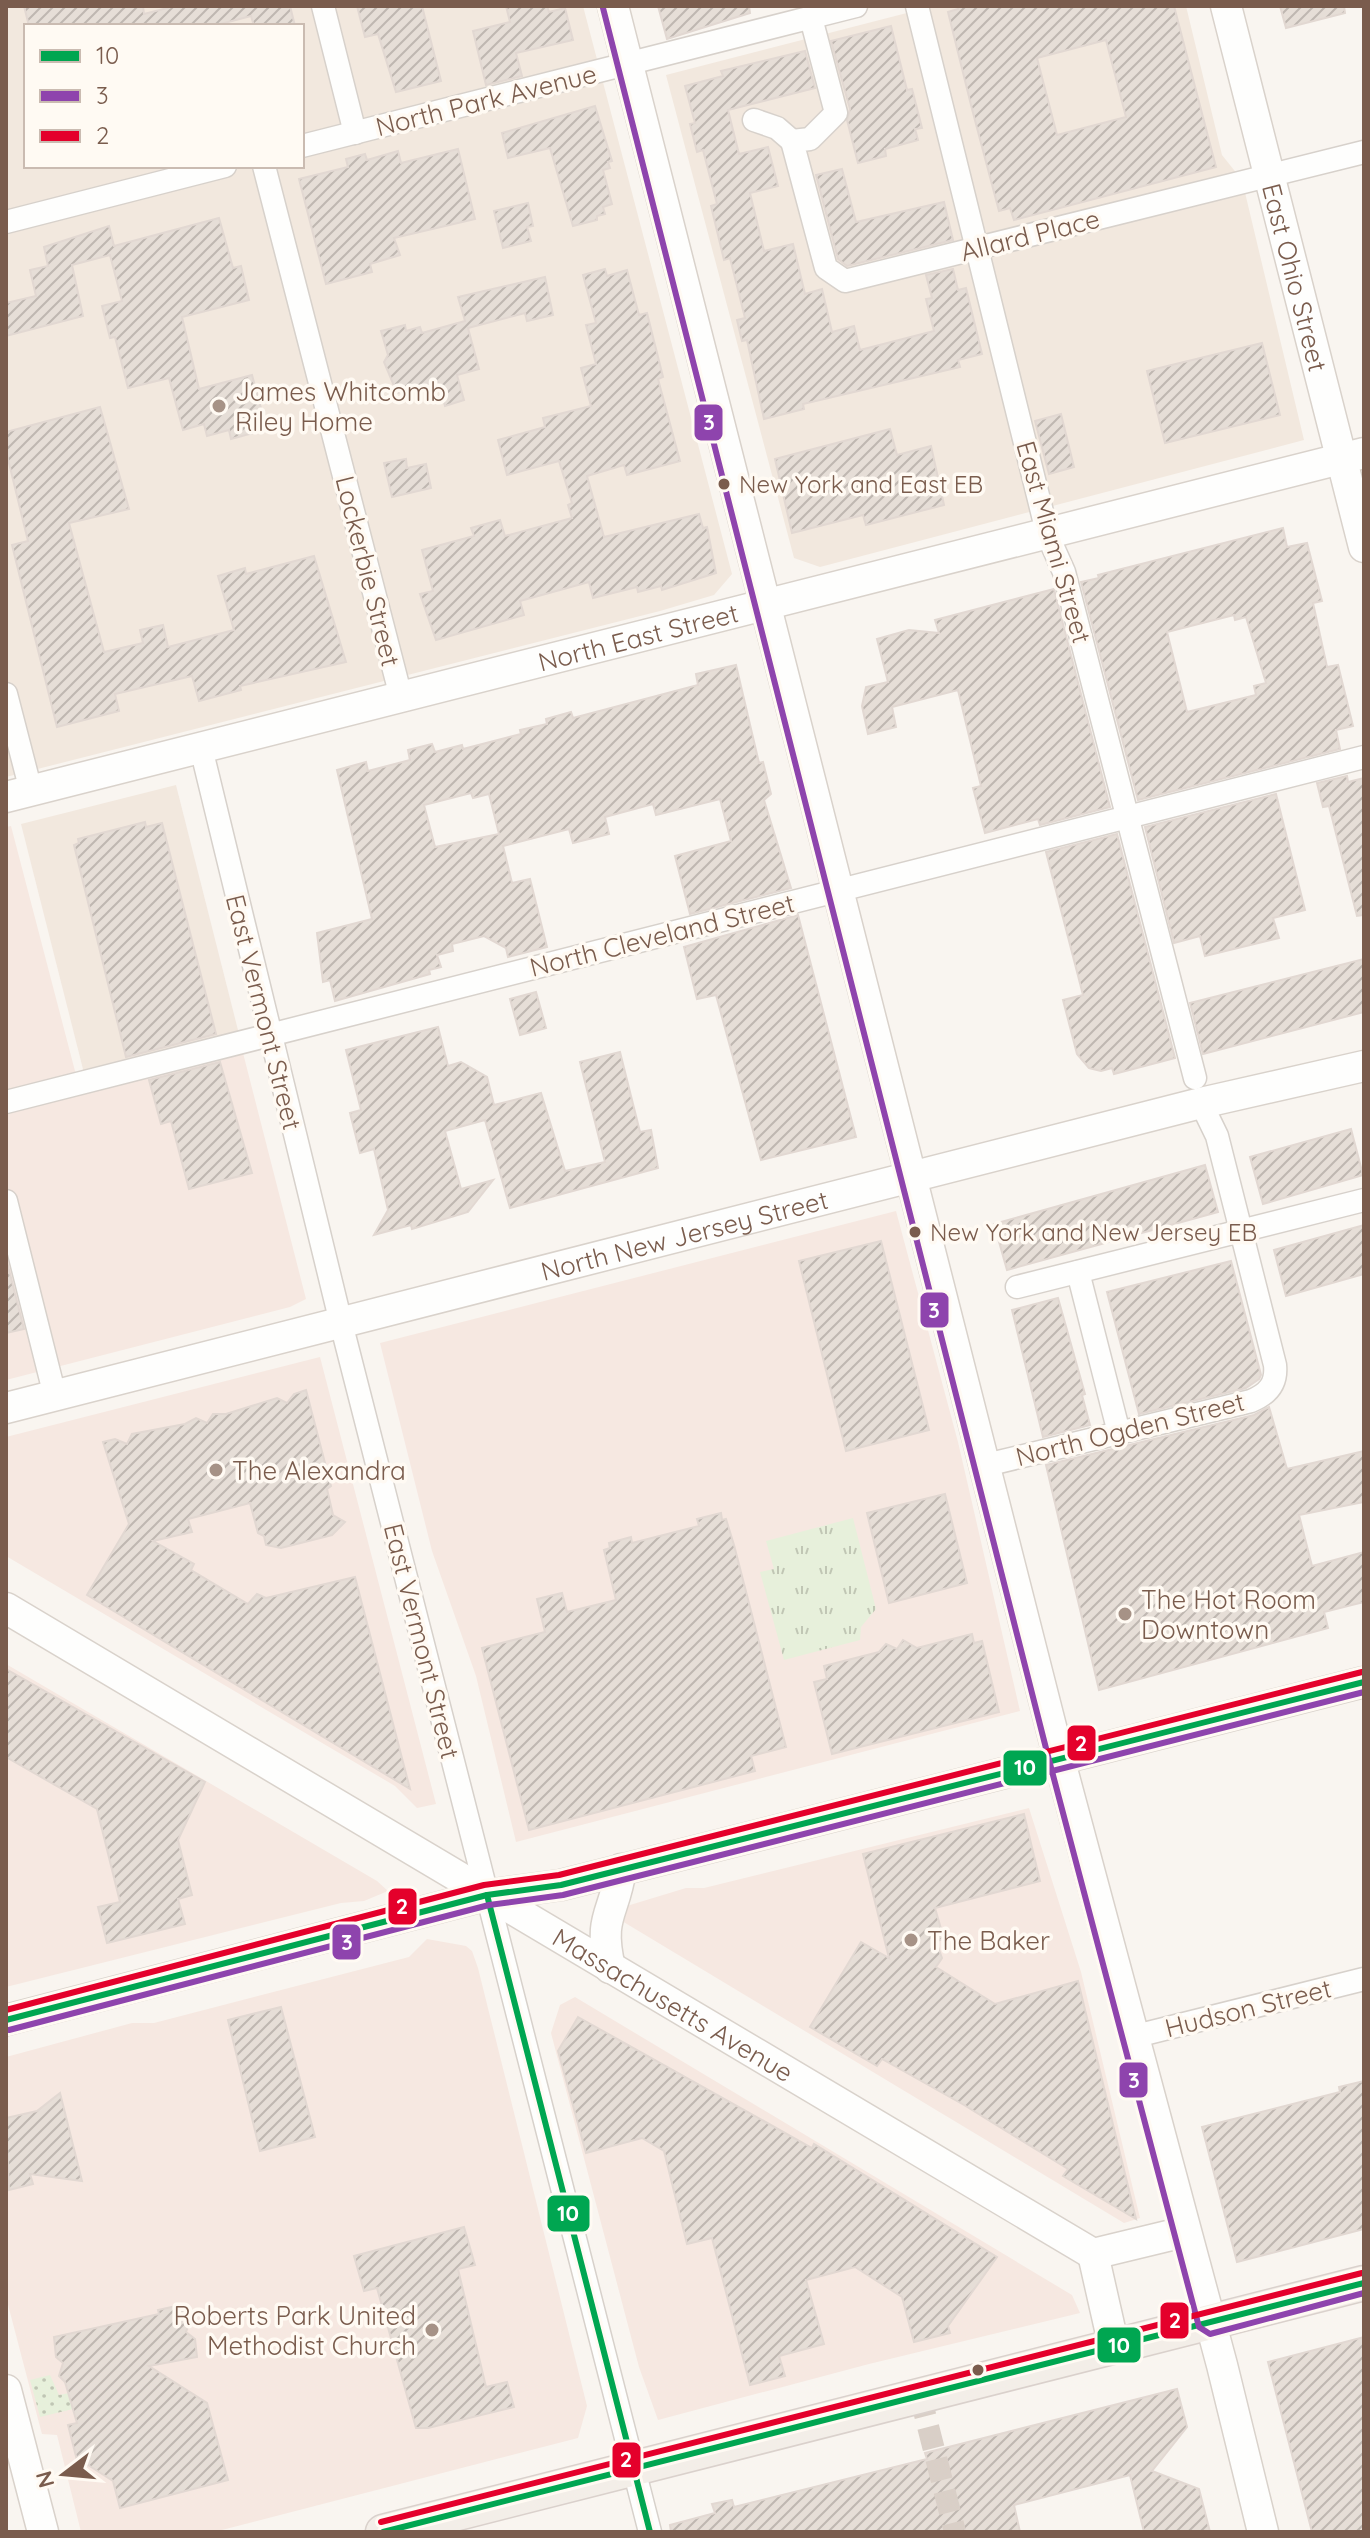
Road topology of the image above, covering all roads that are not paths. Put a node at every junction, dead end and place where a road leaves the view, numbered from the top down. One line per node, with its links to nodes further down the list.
1 (323, 6): 9 (street)
2 (613, 6): 7 (main road)
3 (856, 6): 6 (street, North Park Avenue)
4 (917, 6): 17 (street, East Miami Street)
5 (1226, 6): 15 (main road, East Ohio Street)
6 (811, 18): 7 (street, North Park Avenue); 10 (street)
7 (628, 64): 9 (street, North Park Avenue); 21 (main road)
8 (754, 120): 10 (street)
9 (355, 133): 11 (street, North Park Avenue)
10 (792, 141): 17 (street, Allard Place)
11 (304, 146)
12 (1364, 152): 15 (street, Allard Place)
13 (217, 168): 16 (street)
14 (265, 168): 23 (street, Lockerbie Street)
15 (1268, 174): 17 (street, Allard Place); 18 (main road, East Ohio Street)
16 (6, 222)
17 (975, 249): 19 (street, East Miami Street)
18 (1353, 456): 19 (main road, North East Street); 20 (main road, East Ohio Street)
19 (1048, 536): 21 (main road, North East Street); 27 (street, East Miami Street)
20 (1364, 547)
21 (767, 605): 23 (main road, North East Street); 28 (main road)
22 (6, 694): 26 (street)
23 (401, 697): 24 (main road, North East Street)
24 (201, 748): 26 (main road, North East Street); 29 (street, East Vermont Street)
25 (1364, 757): 27 (street, North Cleveland Street)
26 (18, 794)
27 (1129, 816): 28 (street, North Cleveland Street); 31 (street, East Miami Street)
28 (840, 890): 29 (street, North Cleveland Street); 33 (main road)
29 (269, 1036): 32 (street, North Cleveland Street); 39 (street, East Vermont Street)
30 (1364, 1066): 31 (main road, North New Jersey Street)
31 (1198, 1090): 33 (main road, North New Jersey Street); 36 (street, East Miami Street)
32 (6, 1102)
33 (913, 1178): 39 (main road, North New Jersey Street); 44 (main road)
34 (1364, 1200): 36 (street)
35 (6, 1201): 41 (street)
36 (1241, 1232): 37 (street); 40 (street, East Miami Street)
37 (1078, 1272): 38 (street); 43 (street)
38 (1017, 1287)
39 (341, 1323): 41 (main road, North New Jersey Street); 49 (street, East Vermont Street)
40 (1271, 1388): 43 (street, North Ogden Street)
41 (55, 1396): 42 (main road, North New Jersey Street)
42 (6, 1408)
43 (1119, 1433): 44 (street, North Ogden Street)
44 (986, 1465): 47 (main road)
45 (6, 1608): 49 (main road, Massachusetts Avenue)
46 (1364, 1682): 47 (main road)
47 (1059, 1758): 48 (main road); 53 (main road)
48 (621, 1869): 49 (main road); 50 (main road)
49 (487, 1895): 50 (main road, Massachusetts Avenue); 52 (main road); 60 (street, East Vermont Street)
50 (610, 1968): 55 (main road, Massachusetts Avenue)
51 (1364, 1979): 53 (street, Hudson Street)
52 (6, 2020)
53 (1132, 2037): 54 (main road)
54 (1184, 2232): 55 (main road); 57 (main road)
55 (1093, 2254): 58 (main road)
56 (1364, 2283): 57 (main road)
57 (1208, 2324): 58 (main road); 64 (main road)
58 (1114, 2347): 60 (main road)
59 (6, 2390): 61 (main road)
60 (634, 2468): 62 (main road); 63 (street, East Vermont Street)
61 (43, 2532)
62 (383, 2532)
63 (650, 2532)
64 (1263, 2532)

